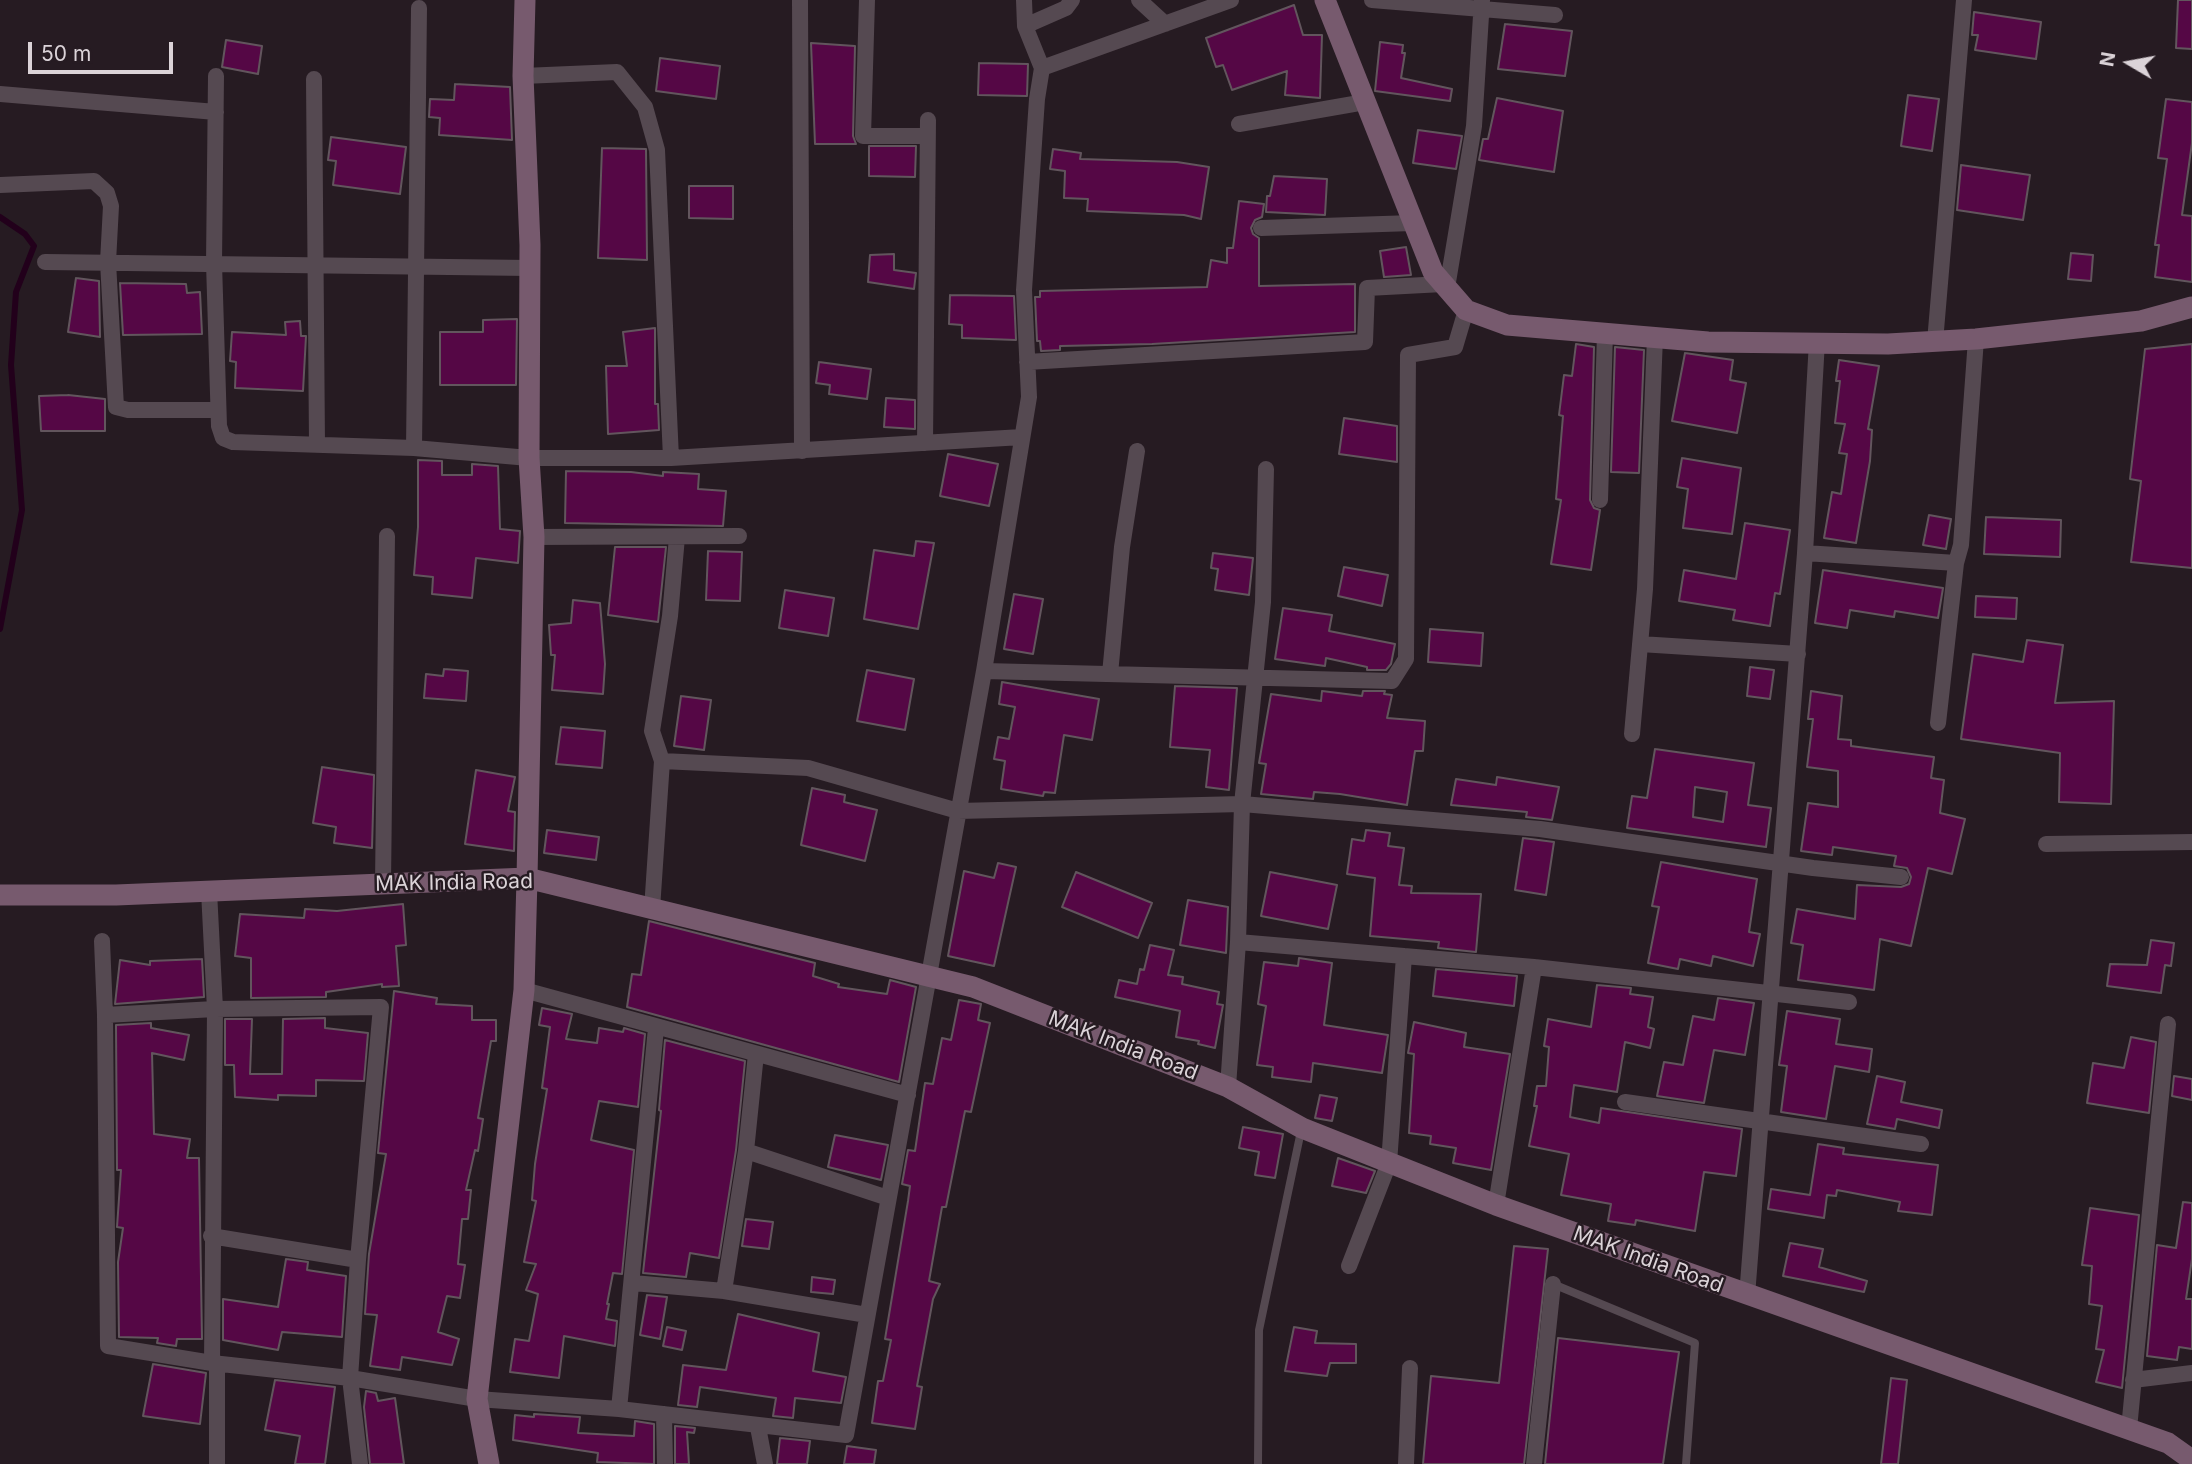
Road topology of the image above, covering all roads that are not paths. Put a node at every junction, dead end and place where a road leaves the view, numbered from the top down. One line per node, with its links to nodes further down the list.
1 (525, 0): 18 (street)
2 (800, 0): 47 (street)
3 (867, 0): 44 (street)
4 (1024, 0): 15 (street)
5 (1072, 0): 15 (street)
6 (1139, 0): 14 (street)
7 (1231, 0): 14 (street)
8 (1325, 0): 21 (street)
9 (1372, 0): 11 (street)
10 (1964, 0): 40 (street)
11 (1482, 5): 13 (street); 33 (street)
12 (419, 8): 31 (street)
13 (1555, 15)
14 (1165, 24): 16 (street)
15 (1025, 26): 16 (street)
16 (1042, 68): 41 (street)
17 (216, 76): 22 (street)
18 (523, 76): 32 (street); 50 (street)
19 (314, 79): 30 (street)
20 (0, 94): 22 (street)
21 (1365, 102): 23 (street); 25 (street)
22 (216, 112): 29 (street)
23 (1239, 124)
24 (0, 185): 28 (street)
25 (1413, 223): 26 (street); 33 (street)
26 (1261, 228)
27 (46, 262): 28 (street)
28 (108, 262): 29 (street); 42 (street)
29 (214, 264): 30 (street); 42 (street)
30 (314, 265): 31 (street); 45 (street)
31 (415, 267): 32 (street); 46 (street)
32 (530, 268): 49 (street)
33 (1445, 286): 35 (street); 41 (street)
34 (2192, 307): 38 (street)
35 (1466, 310): 36 (street); 63 (street)
36 (1605, 333): 37 (street); 52 (street)
37 (1655, 337): 39 (street); 59 (street)
38 (1976, 339): 40 (street); 58 (street)
39 (1817, 341): 40 (street); 57 (street)
40 (1935, 342)
41 (1027, 362): 43 (street)
42 (218, 410): 45 (street)
43 (1022, 438): 44 (street); 61 (street)
44 (925, 443): 47 (street)
45 (317, 444): 46 (street)
46 (414, 448): 49 (street)
47 (802, 450): 50 (street)
48 (1137, 451): 62 (street)
49 (529, 458): 50 (street); 54 (street)
50 (671, 458)
51 (1266, 470): 63 (street)
52 (1600, 500)
53 (387, 536): 74 (street)
54 (534, 537): 55 (street); 73 (street)
55 (677, 537): 56 (street); 66 (street)
56 (740, 537)
57 (1805, 553): 58 (street); 60 (street)
58 (1956, 563): 64 (street)
59 (1640, 644): 60 (street); 65 (street)
60 (1798, 654): 71 (street)
61 (984, 671): 62 (street); 68 (street)
62 (1110, 674): 63 (street)
63 (1254, 676): 67 (street)
64 (1938, 723)
65 (1632, 734)
66 (662, 761): 68 (street); 77 (street)
67 (1242, 804): 68 (street); 71 (street); 79 (street)
68 (958, 811): 82 (street)
69 (2192, 842): 70 (street)
70 (2046, 844)
71 (1782, 863): 72 (street); 84 (street)
72 (1901, 877)
73 (527, 878): 74 (street, MAK India Road); 77 (street, MAK India Road); 83 (street)
74 (383, 884): 75 (street, MAK India Road)
75 (209, 891): 76 (street, MAK India Road); 86 (street)
76 (0, 895)
77 (652, 909): 82 (street, MAK India Road)
78 (102, 941): 87 (street)
79 (1238, 942): 80 (street); 91 (street)
80 (1404, 956): 81 (street); 98 (street)
81 (1534, 967): 84 (street); 100 (street)
82 (927, 976): 91 (street, MAK India Road); 92 (street)
83 (524, 990): 89 (street); 114 (street)
84 (1772, 994): 85 (street); 94 (street)
85 (1849, 1002)
86 (215, 1009): 87 (street); 101 (street); 102 (street)
87 (105, 1015): 109 (street)
88 (2168, 1024): 113 (street)
89 (656, 1028): 90 (street); 104 (street)
90 (755, 1054): 92 (street); 97 (street)
91 (1228, 1087): 95 (street, MAK India Road)
92 (908, 1095): 99 (street)
93 (1625, 1101): 94 (street)
94 (1761, 1121): 96 (street); 107 (street)
95 (1302, 1128): 98 (street, MAK India Road); 125 (lane)
96 (1922, 1144)
97 (746, 1151): 99 (street); 106 (street)
98 (1390, 1163): 100 (street, MAK India Road); 103 (street)
99 (888, 1198): 108 (street)
100 (1496, 1205): 107 (street, MAK India Road)
101 (211, 1236): 102 (street); 109 (street)
102 (358, 1260): 112 (street)
103 (1349, 1266)
104 (633, 1283): 106 (street); 115 (street)
105 (1553, 1284): 127 (street); 128 (lane)
106 (724, 1291): 108 (street)
107 (1747, 1296): 118 (street, MAK India Road)
108 (867, 1315): 117 (street)
109 (214, 1363): 112 (street); 120 (street)
110 (1410, 1368): 126 (street)
111 (2192, 1374): 113 (street)
112 (350, 1378): 114 (street); 121 (street)
113 (2133, 1380): 118 (street)
114 (477, 1399): 115 (street); 122 (street)
115 (620, 1409): 116 (street)
116 (664, 1414): 117 (street); 123 (street)
117 (758, 1427): 124 (street)
118 (2129, 1429): 119 (street, MAK India Road)
119 (2192, 1460)
120 (217, 1464)
121 (360, 1464)
122 (489, 1464)
123 (665, 1464)
124 (765, 1464)
125 (1258, 1464)
126 (1406, 1464)
127 (1534, 1464)
128 (1686, 1464)

